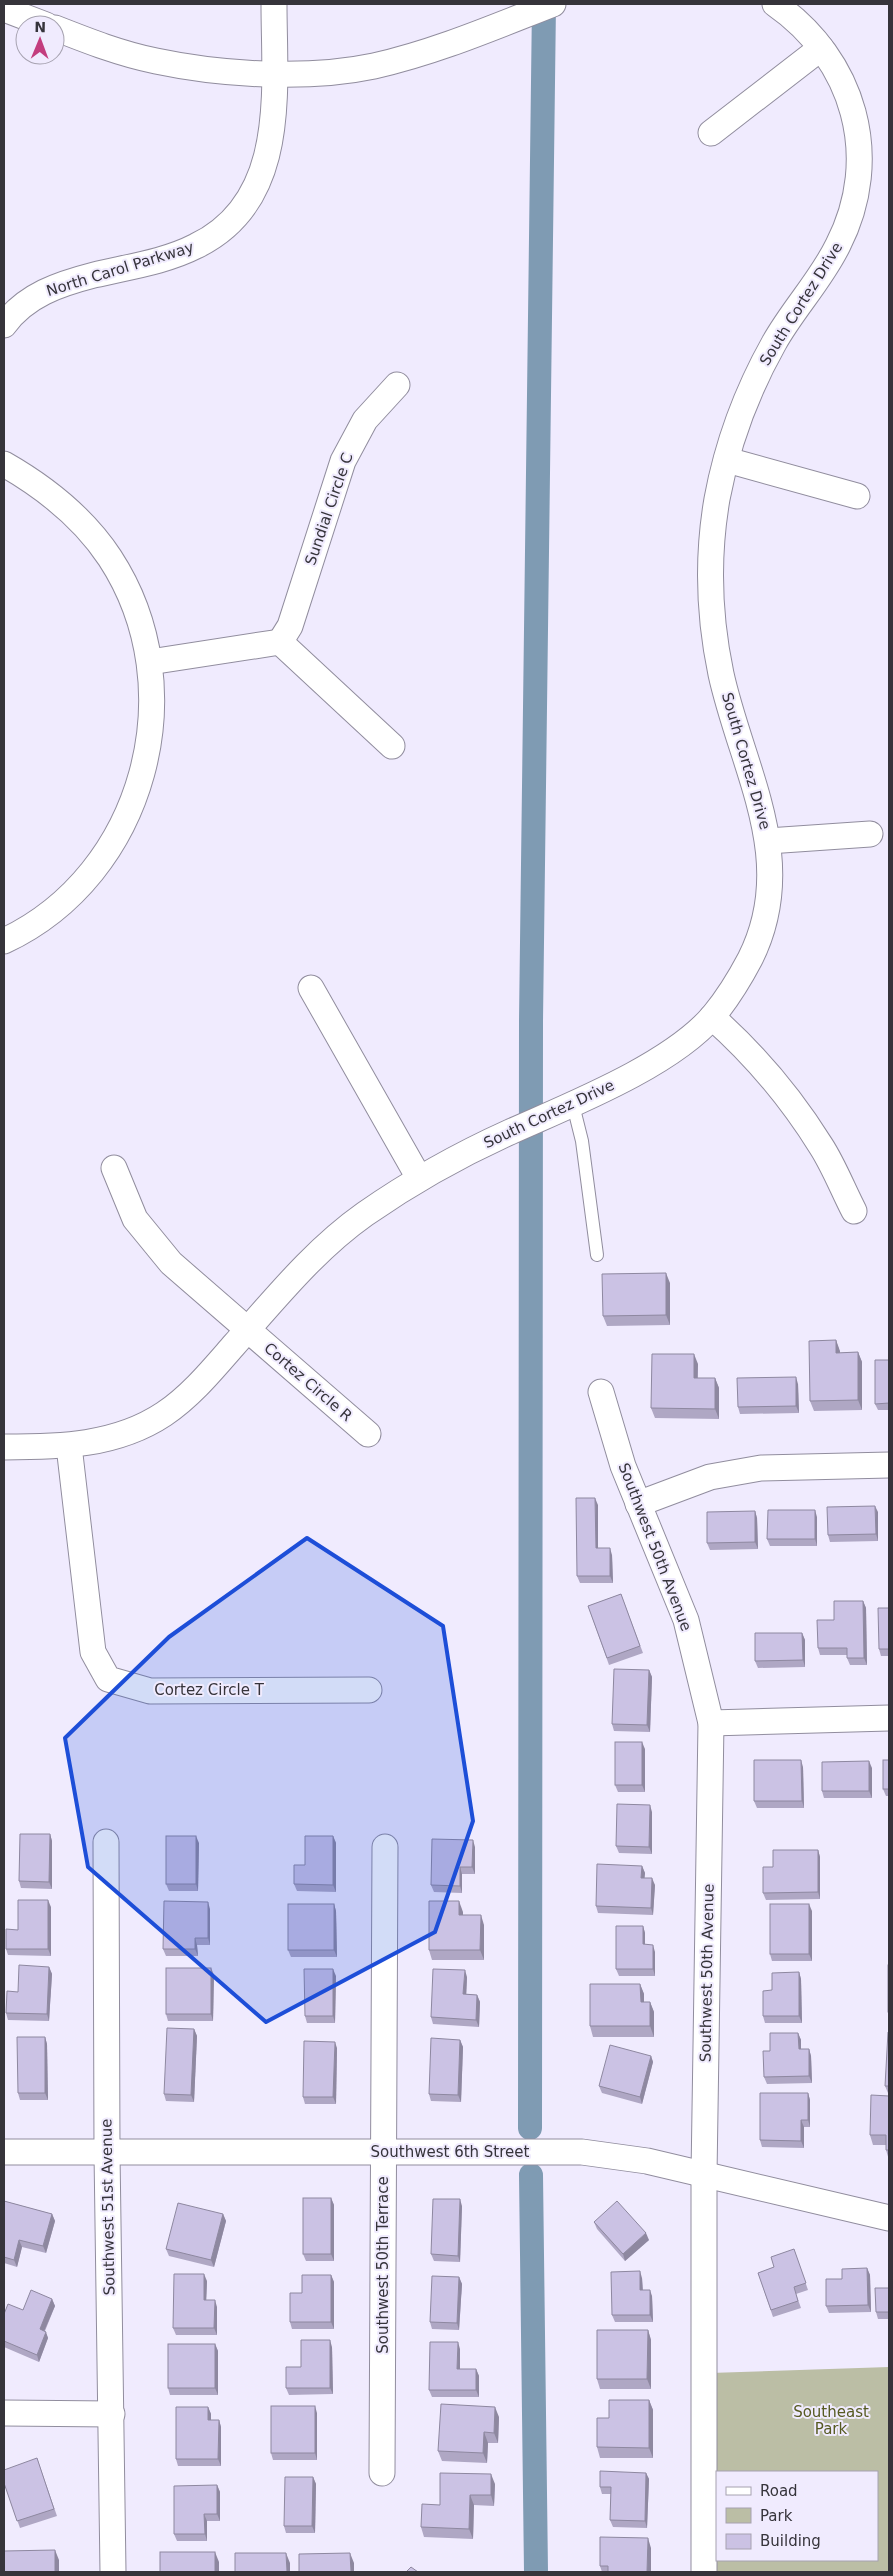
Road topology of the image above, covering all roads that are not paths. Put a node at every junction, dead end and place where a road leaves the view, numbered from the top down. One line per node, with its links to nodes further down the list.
1 (274, 4): 6 (street, North Carol Parkway)
2 (552, 4): 6 (street)
3 (775, 4): 5 (street, South Cortez Drive)
4 (65, 32): 6 (street)
5 (821, 48): 7 (street); 10 (street, South Cortez Drive)
6 (274, 72): 8 (street, North Carol Parkway)
7 (711, 133)
8 (4, 326)
9 (397, 385): 13 (street, Sundial Circle C)
10 (727, 460): 12 (street); 17 (street, South Cortez Drive)
11 (4, 464): 14 (street)
12 (857, 496)
13 (280, 642): 14 (street); 15 (street)
14 (150, 662): 18 (street)
15 (392, 746)
16 (870, 834): 17 (street)
17 (768, 841): 20 (street, South Cortez Drive)
18 (4, 941)
19 (312, 988): 23 (street)
20 (712, 1017): 21 (street, South Cortez Drive); 24 (street)
21 (564, 1109): 23 (street, South Cortez Drive); 25 (lane)
22 (114, 1168): 26 (street, Cortez Circle R)
23 (419, 1178): 26 (street, South Cortez Drive)
24 (854, 1211)
25 (597, 1255)
26 (248, 1330): 28 (street, Cortez Circle R); 30 (street, South Cortez Drive)
27 (601, 1392): 32 (street, Southwest 50th Avenue)
28 (368, 1434)
29 (4, 1446): 30 (street, South Cortez Drive)
30 (69, 1446): 33 (street, Cortez Circle T)
31 (889, 1465): 32 (street)
32 (638, 1504): 35 (street, Southwest 50th Avenue)
33 (369, 1690)
34 (889, 1718): 35 (street)
35 (712, 1723): 41 (street, Southwest 50th Avenue)
36 (106, 1842): 39 (street, Southwest 51st Avenue)
37 (385, 1847): 40 (street, Southwest 50th Terrace)
38 (4, 2152): 39 (street, Southwest 6th Street)
39 (107, 2153): 40 (street, Southwest 6th Street); 44 (street, Southwest 51st Avenue)
40 (384, 2153): 41 (street, Southwest 6th Street); 45 (street, Southwest 50th Terrace)
41 (704, 2175): 42 (street, Southwest 6th Street); 47 (street, Southwest 50th Avenue)
42 (889, 2218)
43 (4, 2413): 44 (street)
44 (112, 2414): 46 (street, Southwest 51st Avenue)
45 (382, 2473)
46 (113, 2572)
47 (704, 2572)

